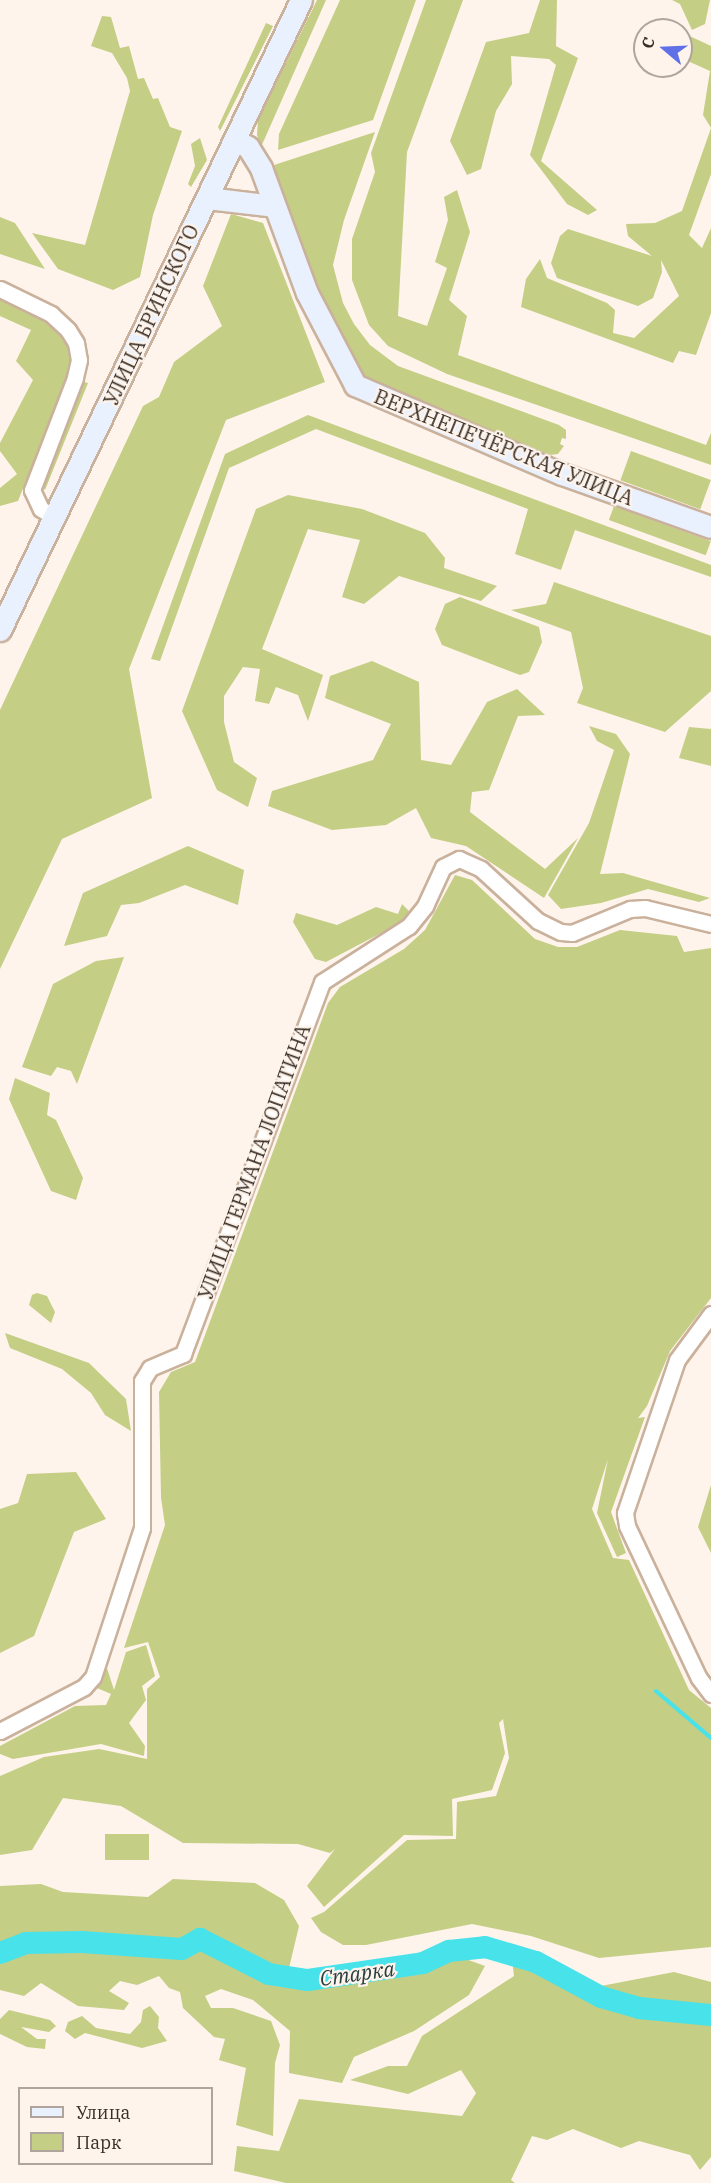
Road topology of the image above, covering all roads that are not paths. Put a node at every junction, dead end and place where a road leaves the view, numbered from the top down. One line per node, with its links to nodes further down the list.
1 (301, 0): 2 (street, УЛИЦА БРИНСКОГО)
2 (234, 140): 3 (street, УЛИЦА БРИНСКОГО); 4 (street, ВЕРХНЕПЕЧЁРСКАЯ УЛИЦА)
3 (207, 198): 4 (street); 6 (street, УЛИЦА БРИНСКОГО)
4 (274, 206): 7 (street, ВЕРХНЕПЕЧЁРСКАЯ УЛИЦА)
5 (0, 288): 6 (street)
6 (54, 517): 8 (street, УЛИЦА БРИНСКОГО)
7 (711, 527)
8 (0, 630)
9 (711, 924): 12 (street, УЛИЦА ГЕРМАНА ЛОПАТИНА)
10 (711, 1314): 11 (street)
11 (711, 1694)
12 (0, 1731)

